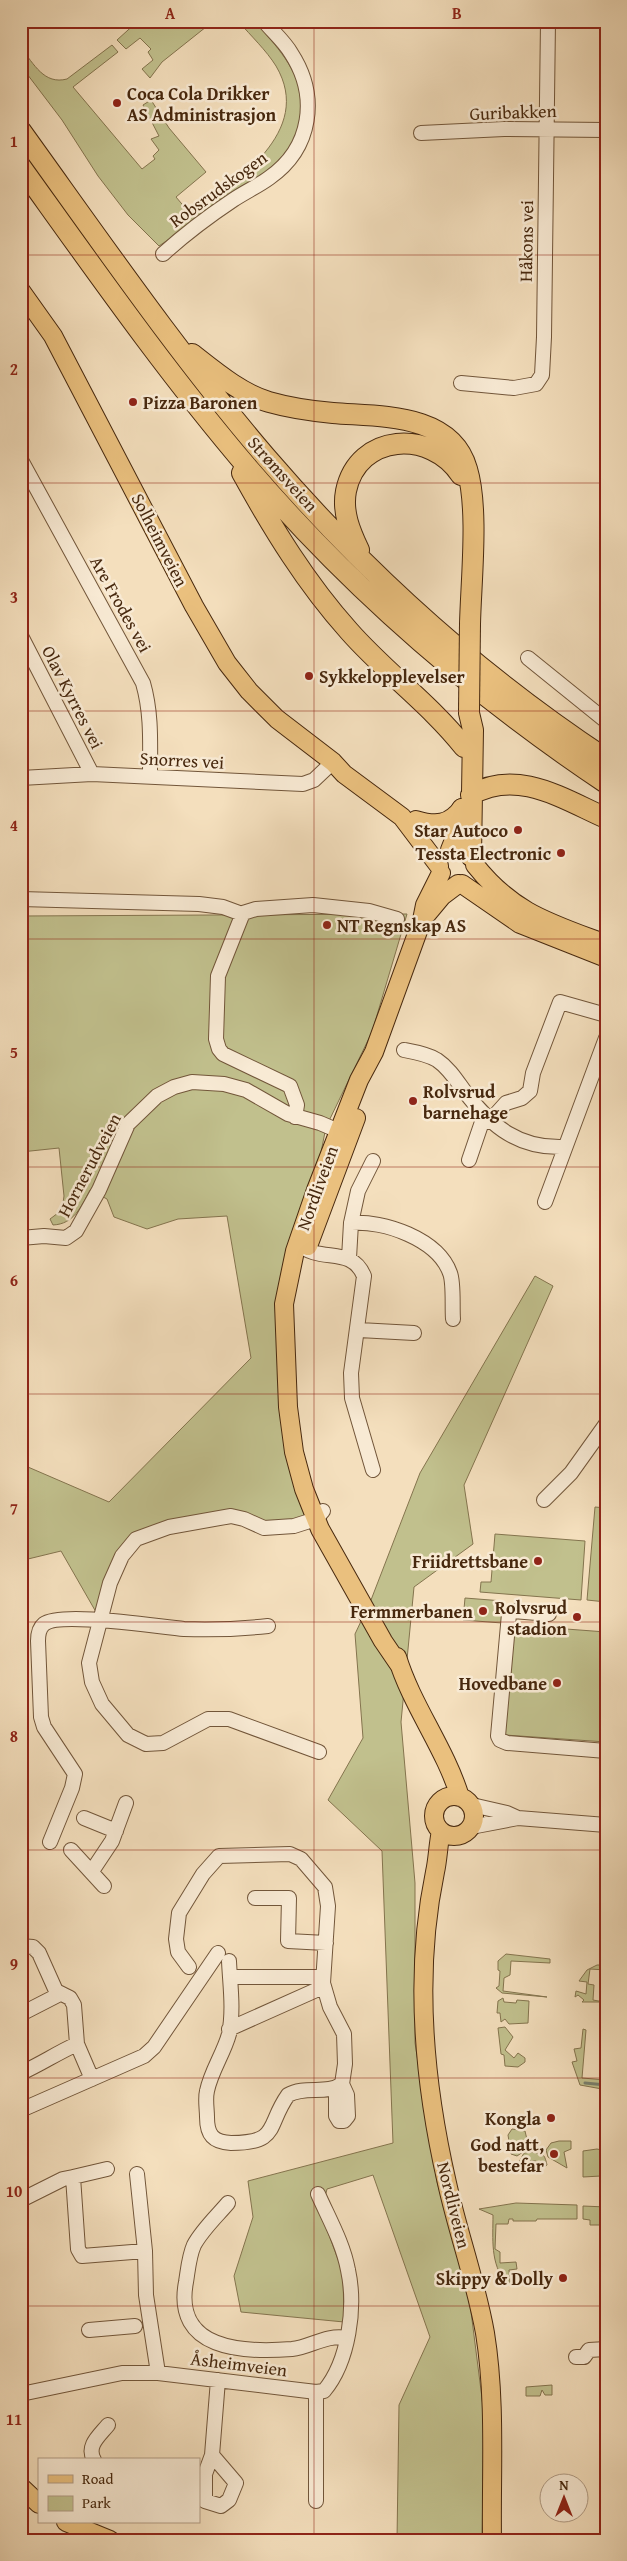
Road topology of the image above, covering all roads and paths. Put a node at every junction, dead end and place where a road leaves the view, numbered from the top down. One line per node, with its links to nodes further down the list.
1 (264, 21): 8 (street, Robsrudskogen)
2 (548, 21): 3 (street, Håkons vei)
3 (546, 129): 4 (street, Guribakken); 6 (street, Guribakken); 11 (street, Håkons vei)
4 (606, 130)
5 (21, 131): 10 (highway, Strømsveien)
6 (422, 133)
7 (21, 167): 12 (highway, Strømsveien)
8 (163, 254)
9 (21, 291): 22 (main road, Solheimveien)
10 (169, 336): 14 (highway); 15 (highway, Strømsveien)
11 (461, 383)
12 (222, 437): 20 (highway); 26 (highway, Strømsveien)
13 (21, 460): 24 (street, Are Frodes vei)
14 (470, 490): 15 (highway); 18 (highway, bridge)
15 (364, 560): 21 (highway, Strømsveien)
16 (21, 636): 23 (street, Olav Kyrres vei)
17 (528, 658): 19 (street)
18 (469, 712): 20 (highway); 27 (highway)
19 (606, 721)
20 (464, 747): 27 (highway)
21 (606, 759)
22 (333, 762): 24 (street, Snorres vei); 29 (main road, Solheimveien); 30 (main road, Solheimveien)
23 (92, 774): 24 (street, Snorres vei); 25 (street, Snorres vei)
24 (150, 777)
25 (21, 778)
26 (606, 783)
27 (467, 802): 28 (highway); 29 (main road); 30 (highway); 31 (highway)
28 (606, 818)
29 (416, 820): 30 (main road, Solheimveien)
30 (445, 860): 31 (main road); 32 (main road); 36 (main road, Nordliveien)
31 (473, 861): 32 (main road, Nordliveien); 37 (main road)
32 (460, 884): 36 (main road, Nordliveien); 38 (main road)
33 (21, 899): 34 (street)
34 (242, 914): 35 (street); 42 (street)
35 (398, 920)
36 (422, 920): 44 (main road, Nordliveien)
37 (606, 944)
38 (606, 958)
39 (606, 1015): 43 (street)
40 (606, 1038): 45 (street)
41 (404, 1050): 43 (street)
42 (295, 1117): 44 (street, Hornerudveien); 50 (street, Hornerudveien)
43 (487, 1119): 45 (street); 46 (street)
44 (344, 1133): 51 (main road, Nordliveien)
45 (565, 1147): 48 (street)
46 (469, 1160)
47 (373, 1161): 49 (street)
48 (545, 1202)
49 (351, 1223): 52 (street); 53 (street)
50 (21, 1238)
51 (304, 1246): 52 (street); 59 (main road, Nordliveien)
52 (344, 1257): 54 (street)
53 (453, 1319)
54 (359, 1330): 55 (street); 57 (street)
55 (414, 1333)
56 (606, 1424): 58 (street)
57 (373, 1470)
58 (544, 1500)
59 (317, 1513): 61 (street); 65 (main road, Nordliveien)
60 (549, 1614): 63 (street)
61 (100, 1619): 62 (street); 64 (street); 73 (street)
62 (268, 1626)
63 (606, 1751)
64 (319, 1752)
65 (459, 1800): 68 (street); 70 (main road); 72 (main road)
66 (126, 1803): 71 (street)
67 (84, 1818): 71 (street)
68 (518, 1818): 69 (street); 70 (street)
69 (606, 1825)
70 (472, 1827): 72 (main road)
71 (116, 1831): 75 (street)
72 (448, 1834): 115 (main road, Nordliveien)
73 (50, 1842)
74 (70, 1850): 75 (street)
75 (92, 1871): 76 (street)
76 (104, 1886)
77 (255, 1898): 78 (street)
78 (326, 1943): 80 (street); 82 (street)
79 (21, 1946): 83 (street)
80 (190, 1967)
81 (230, 1977): 82 (street); 85 (street); 88 (street)
82 (323, 1982): 85 (street); 85 (street)
83 (60, 1994): 84 (street); 86 (street)
84 (21, 2014)
85 (229, 2029)
86 (77, 2044): 87 (street); 88 (street)
87 (21, 2073)
88 (92, 2079): 89 (street)
89 (21, 2110)
90 (107, 2169): 92 (street)
91 (137, 2174): 96 (street)
92 (73, 2177): 94 (street); 96 (street)
93 (318, 2194): 99 (street)
94 (21, 2200)
95 (228, 2203): 99 (street, Åsheimveien)
96 (145, 2251): 102 (street)
97 (135, 2326): 98 (street)
98 (89, 2330)
99 (347, 2338): 104 (street)
100 (606, 2349): 101 (street)
101 (576, 2357)
102 (158, 2373): 103 (street, Åsheimveien); 105 (street, Åsheimveien)
103 (218, 2380): 104 (street, Åsheimveien); 107 (street)
104 (320, 2392): 110 (street)
105 (23, 2394)
106 (108, 2425): 108 (street)
107 (212, 2455)
108 (93, 2458)
109 (21, 2487): 111 (main road)
110 (316, 2501)
111 (38, 2503)
112 (68, 2524): 113 (main road)
113 (80, 2535): 114 (main road)
114 (110, 2540)
115 (492, 2540)

